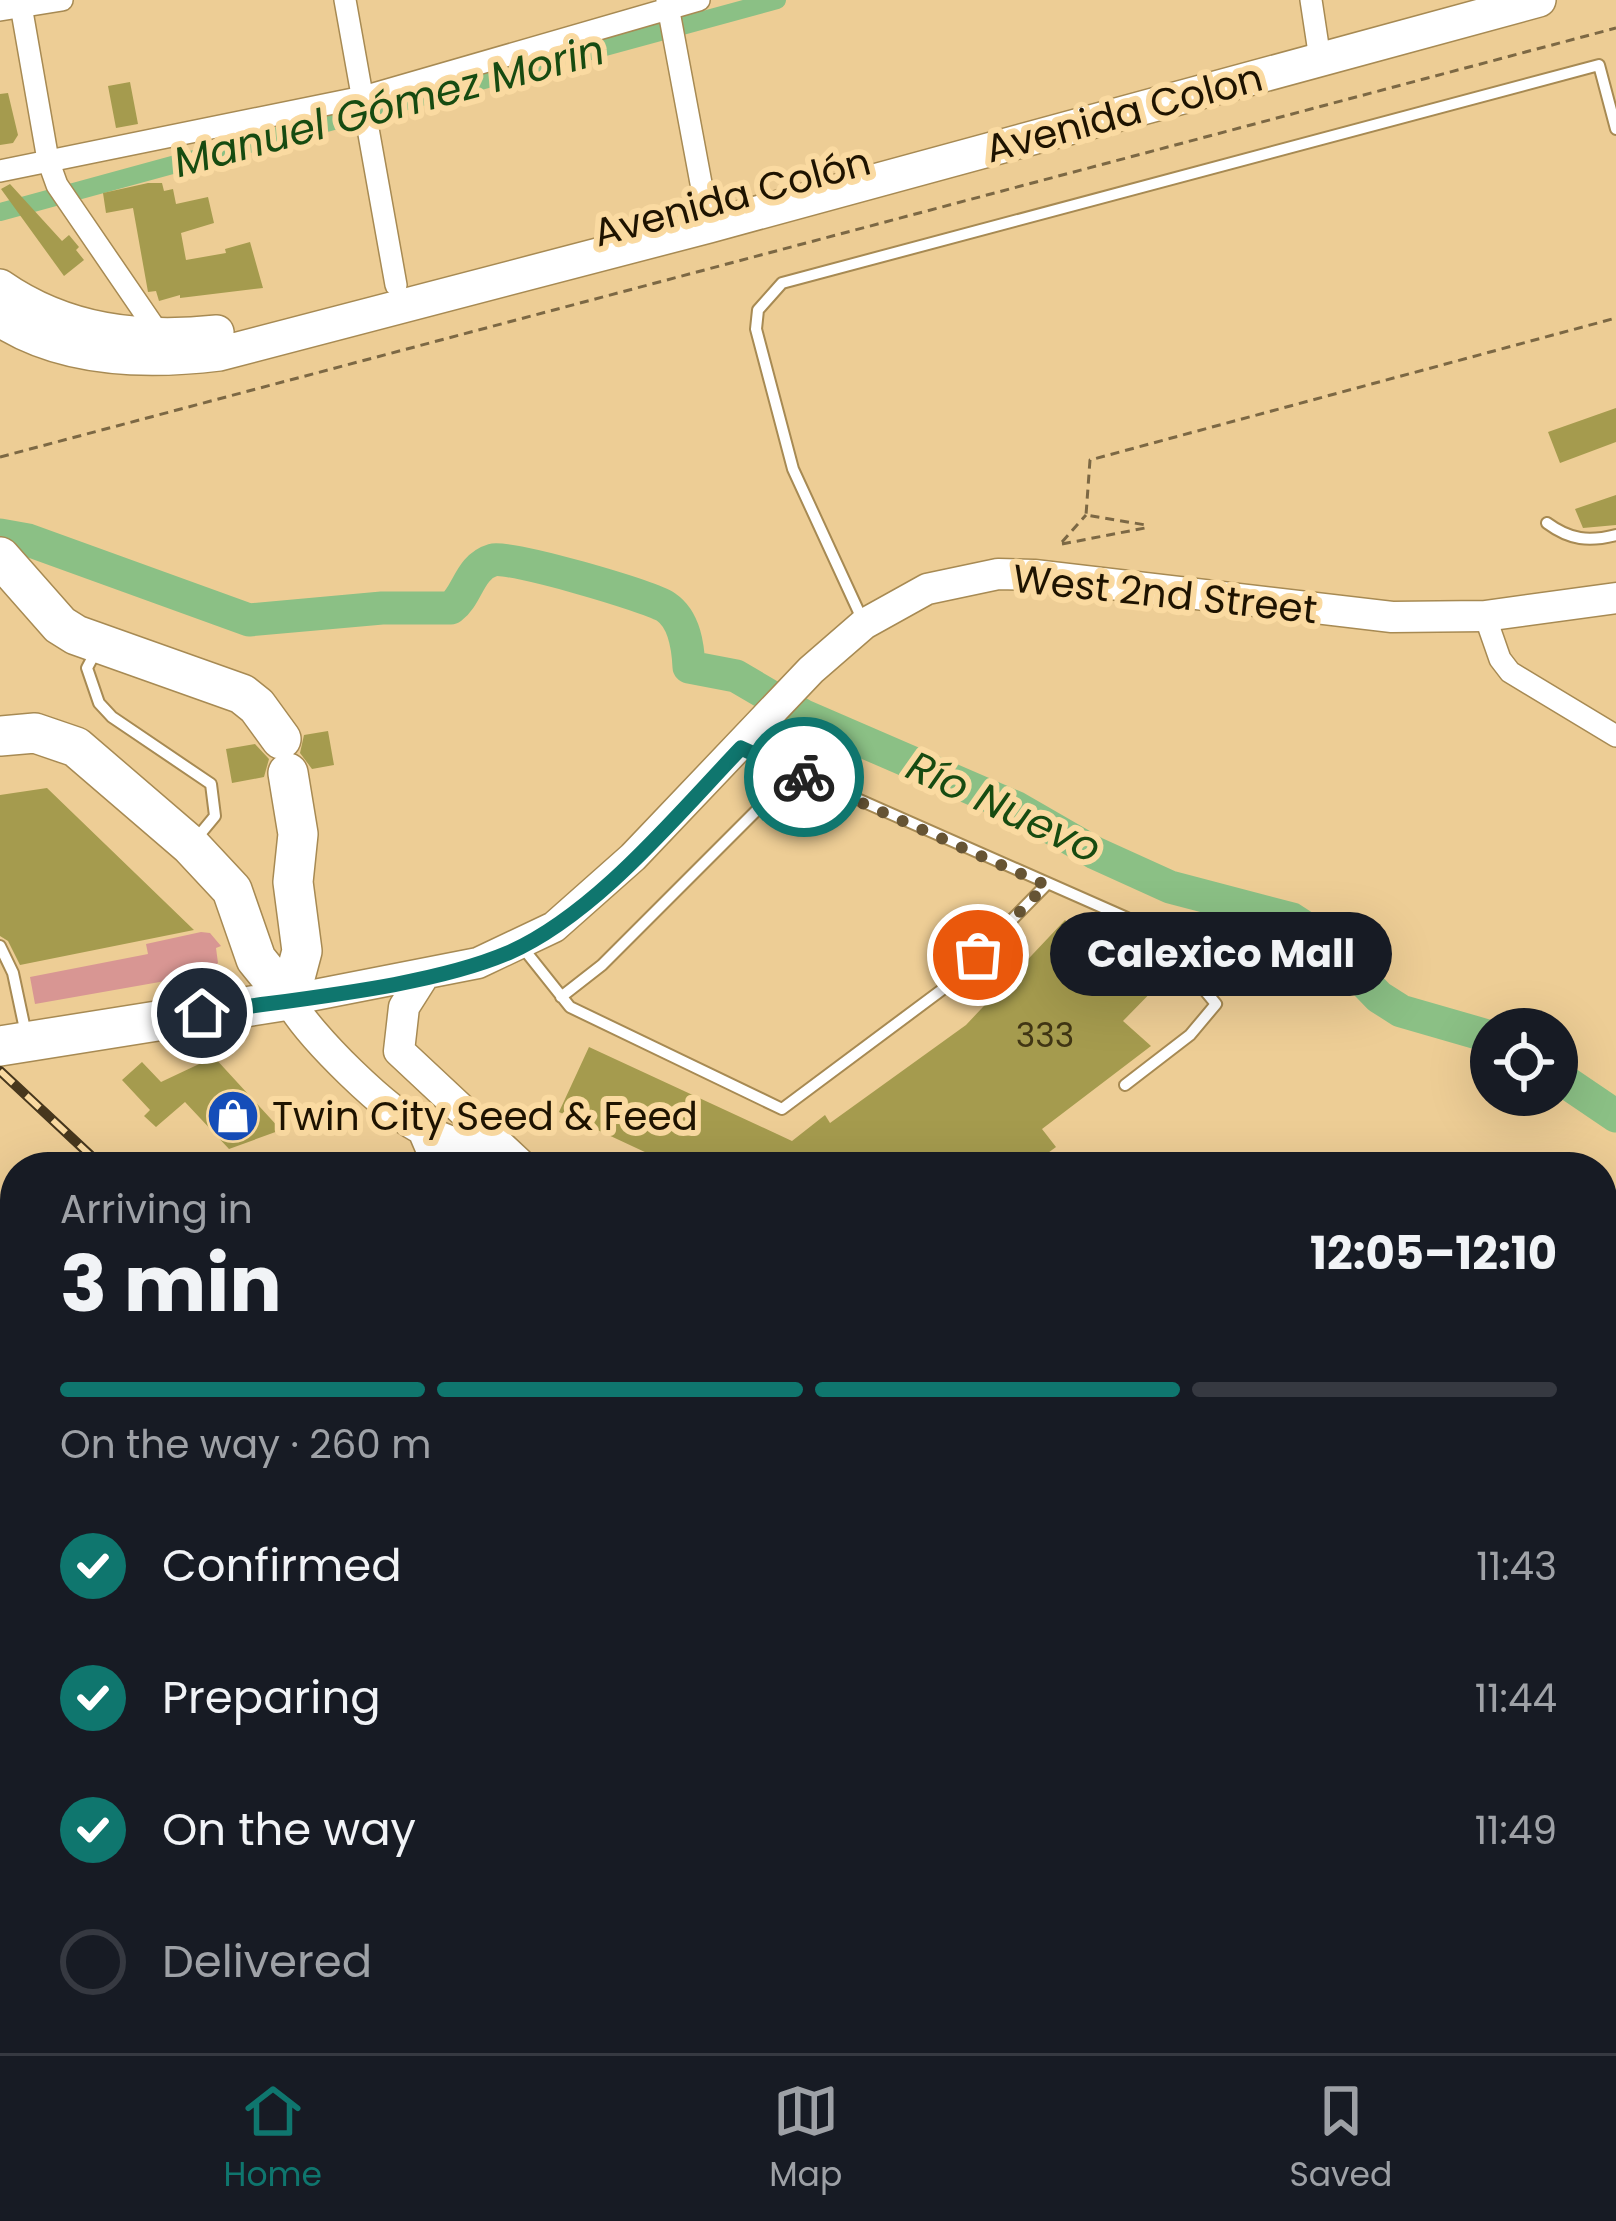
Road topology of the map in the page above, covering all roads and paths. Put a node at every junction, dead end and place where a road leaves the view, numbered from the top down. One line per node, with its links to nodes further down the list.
1 (62, 0): 8 (street)
2 (345, 0): 13 (street)
3 (699, 0): 7 (street)
4 (1311, 0): 10 (street)
5 (1466, 0): 10 (main road)
6 (1539, 0): 10 (main road, Avenida Colon)
7 (668, 5): 13 (street); 17 (street)
8 (13, 6): 15 (street)
9 (1616, 28): 23 (path)
10 (1318, 48): 17 (main road, Avenida Colon)
11 (1616, 60): 12 (lane)
12 (1599, 65): 14 (lane); 30 (lane)
13 (363, 97): 15 (street); 18 (street)
14 (1616, 129)
15 (48, 160): 16 (street); 22 (street)
16 (0, 171)
17 (707, 216): 18 (main road, Avenida Colón); 21 (main road, Avenida Colón)
18 (396, 285): 22 (main road, Avenida Colón)
19 (0, 286): 22 (main road, Avenida Colón)
20 (1616, 318): 24 (path)
21 (0, 320)
22 (161, 338)
23 (0, 457)
24 (1086, 514): 24 (path)
25 (1547, 523): 26 (lane)
26 (1616, 535)
27 (0, 557): 31 (highway)
28 (1616, 598): 29 (street, West 2nd Street)
29 (1485, 616): 30 (street, West 2nd Street); 33 (street)
30 (864, 624): 34 (street, West 2nd Street)
31 (101, 646): 36 (lane); 42 (highway)
32 (0, 736): 36 (highway)
33 (1616, 736)
34 (749, 738): 35 (lane); 39 (street, West 2nd Street)
35 (795, 772): 37 (lane); 41 (lane)
36 (190, 845): 42 (highway)
37 (1046, 885): 41 (lane); 44 (lane)
38 (0, 946): 43 (lane)
39 (521, 946): 40 (street, West 2nd Street); 41 (lane)
40 (423, 977): 42 (street, West 2nd Street); 48 (street)
41 (561, 997)
42 (290, 1000): 43 (highway, West 2nd Street); 45 (street)
43 (14, 1043)
44 (1126, 1084)
45 (423, 1130): 46 (street); 47 (street)
46 (432, 1152)
47 (474, 1152)
48 (507, 1152)

